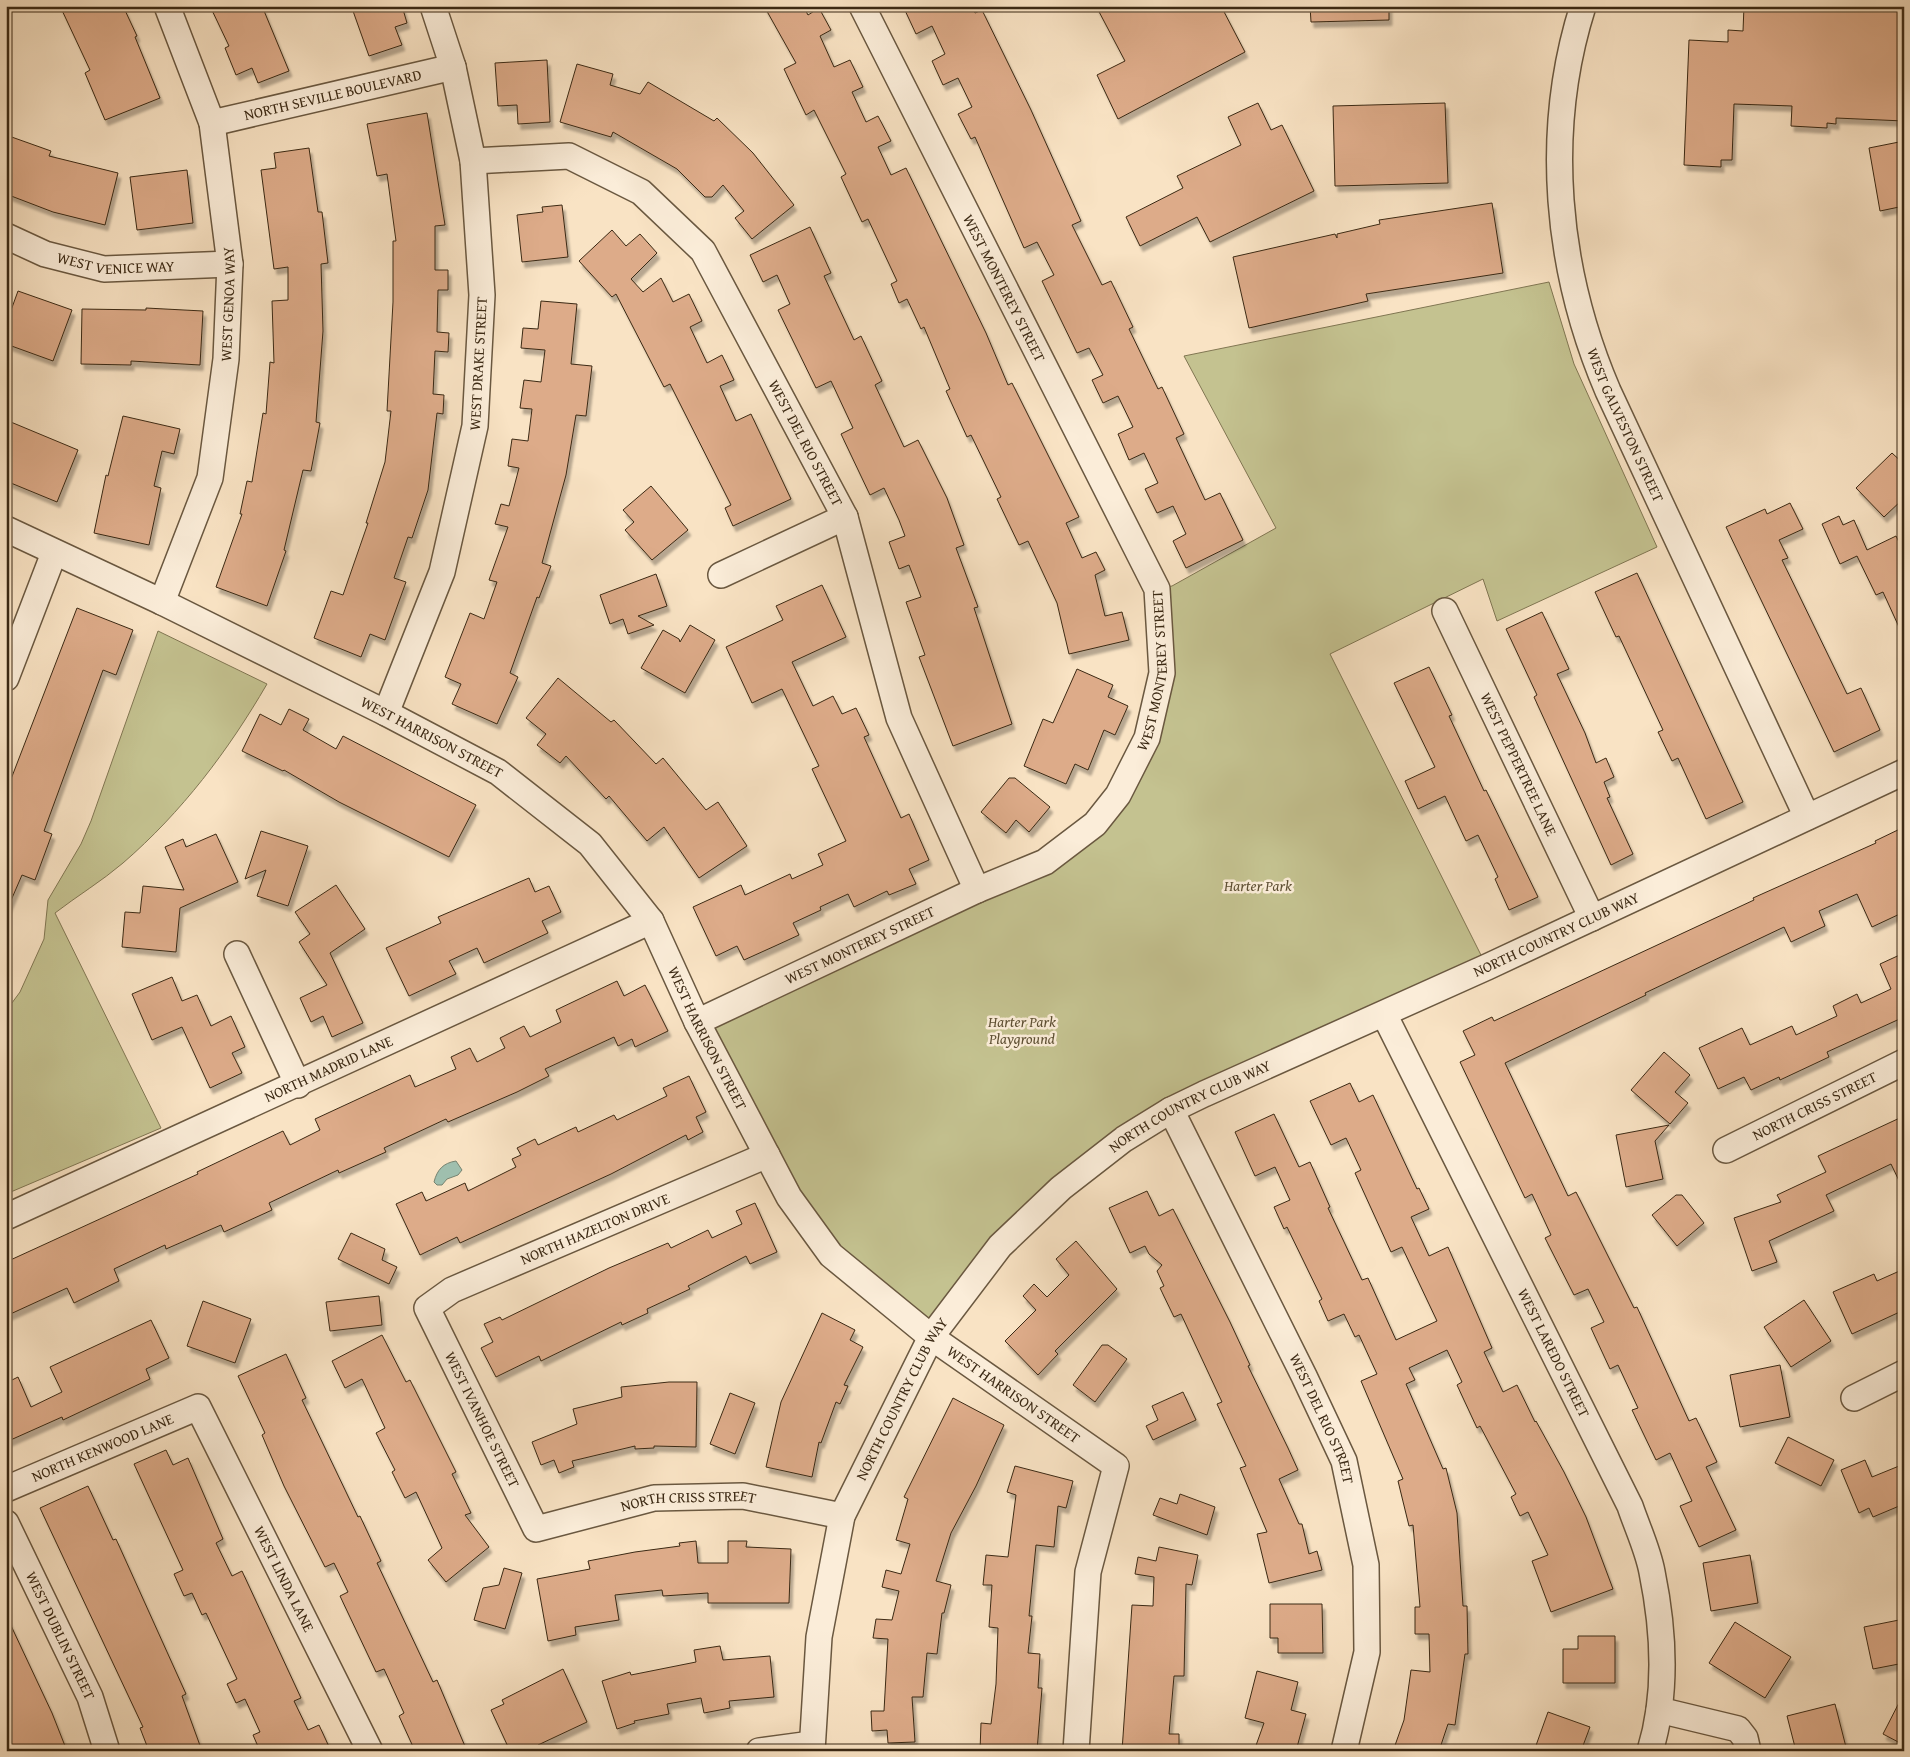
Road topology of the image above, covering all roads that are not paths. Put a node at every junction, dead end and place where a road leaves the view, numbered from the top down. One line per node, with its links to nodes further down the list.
1 (167, 6): 6 (street, WEST GENOA WAY)
2 (432, 6): 5 (street, WEST DRAKE STREET)
3 (862, 6): 20 (street, WEST MONTEREY STREET)
4 (1583, 6): 19 (street, WEST GALVESTON STREET)
5 (453, 67): 6 (street, NORTH SEVILLE BOULEVARD); 7 (street, WEST DRAKE STREET)
6 (212, 123): 9 (street, WEST GENOA WAY)
7 (473, 161): 10 (street, WEST DEL RIO STREET); 17 (street, WEST DRAKE STREET)
8 (6, 236): 9 (street, WEST VENICE WAY)
9 (230, 264): 14 (street, WEST GENOA WAY)
10 (845, 517): 13 (street); 20 (street, WEST DEL RIO STREET)
11 (6, 529): 12 (street, WEST HARRISON STREET)
12 (54, 553): 14 (street, WEST HARRISON STREET); 16 (street)
13 (721, 575)
14 (162, 602): 17 (street, WEST HARRISON STREET)
15 (1445, 611): 21 (street, WEST PEPPERTREE LANE)
16 (6, 678)
17 (386, 713): 22 (street, WEST HARRISON STREET)
18 (1904, 772): 19 (street, NORTH COUNTRY CLUB WAY)
19 (1807, 817): 21 (street, NORTH COUNTRY CLUB WAY)
20 (977, 890): 25 (street, WEST MONTEREY STREET)
21 (1592, 918): 24 (street, NORTH COUNTRY CLUB WAY)
22 (651, 921): 25 (street, WEST HARRISON STREET); 27 (street, NORTH MADRID LANE)
23 (237, 954): 27 (street)
24 (1384, 1014): 28 (street, NORTH COUNTRY CLUB WAY); 41 (street, WEST LAREDO STREET)
25 (697, 1022): 30 (street, WEST HARRISON STREET)
26 (1904, 1062): 29 (street, NORTH CRISS STREET)
27 (298, 1085): 31 (street, NORTH MADRID LANE)
28 (1172, 1110): 33 (street, NORTH COUNTRY CLUB WAY); 47 (street, WEST DEL RIO STREET)
29 (1726, 1150)
30 (767, 1155): 32 (street, NORTH HAZELTON DRIVE); 33 (street, WEST HARRISON STREET)
31 (6, 1217)
32 (427, 1308): 40 (street, WEST IVANHOE STREET)
33 (931, 1337): 38 (street, NORTH COUNTRY CLUB WAY); 46 (street, WEST HARRISON STREET)
34 (1904, 1373): 35 (street)
35 (1854, 1398)
36 (198, 1407): 37 (street, NORTH KENWOOD LANE); 44 (street, WEST LINDA LANE)
37 (6, 1489)
38 (842, 1516): 40 (street, NORTH CRISS STREET); 42 (street, NORTH COUNTRY CLUB WAY)
39 (6, 1523): 43 (street, WEST DUBLIN STREET)
40 (536, 1529)
41 (1659, 1710): 48 (street, WEST LAREDO STREET); 49 (street)
42 (812, 1747): 45 (street)
43 (107, 1751)
44 (370, 1751)
45 (759, 1751)
46 (1076, 1751)
47 (1344, 1751)
48 (1650, 1751)
49 (1748, 1751)

